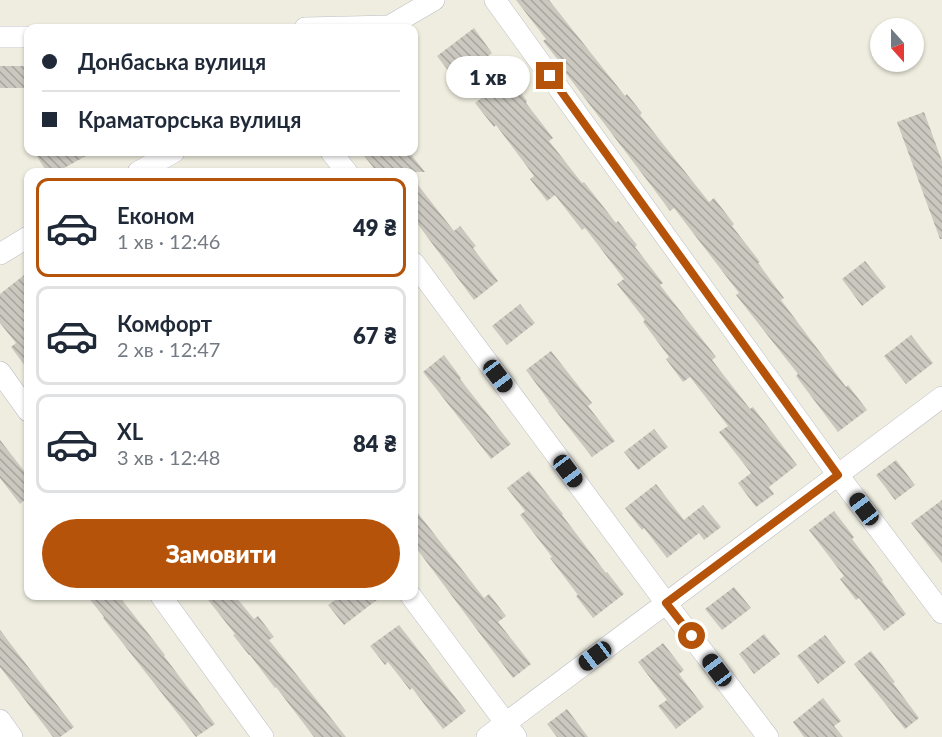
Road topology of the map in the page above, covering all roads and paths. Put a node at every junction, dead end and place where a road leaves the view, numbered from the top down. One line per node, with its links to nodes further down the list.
1 (435, 0): 3 (street)
2 (495, 0): 16 (street)
3 (393, 24)
4 (24, 37): 5 (street)
5 (0, 38)
6 (167, 156): 8 (street)
7 (334, 156): 9 (street)
8 (145, 168)
9 (344, 168)
10 (24, 239): 11 (street)
11 (0, 254)
12 (418, 268): 19 (street)
13 (0, 372): 15 (street)
14 (942, 398): 16 (street)
15 (24, 405)
16 (838, 475): 19 (street); 20 (street)
17 (164, 600): 24 (street)
18 (414, 600): 22 (street)
19 (666, 603): 22 (street); 26 (street)
20 (942, 613)
21 (0, 720): 23 (street)
22 (511, 730): 25 (street)
23 (12, 737)
24 (262, 737)
25 (486, 737)
26 (768, 737)

